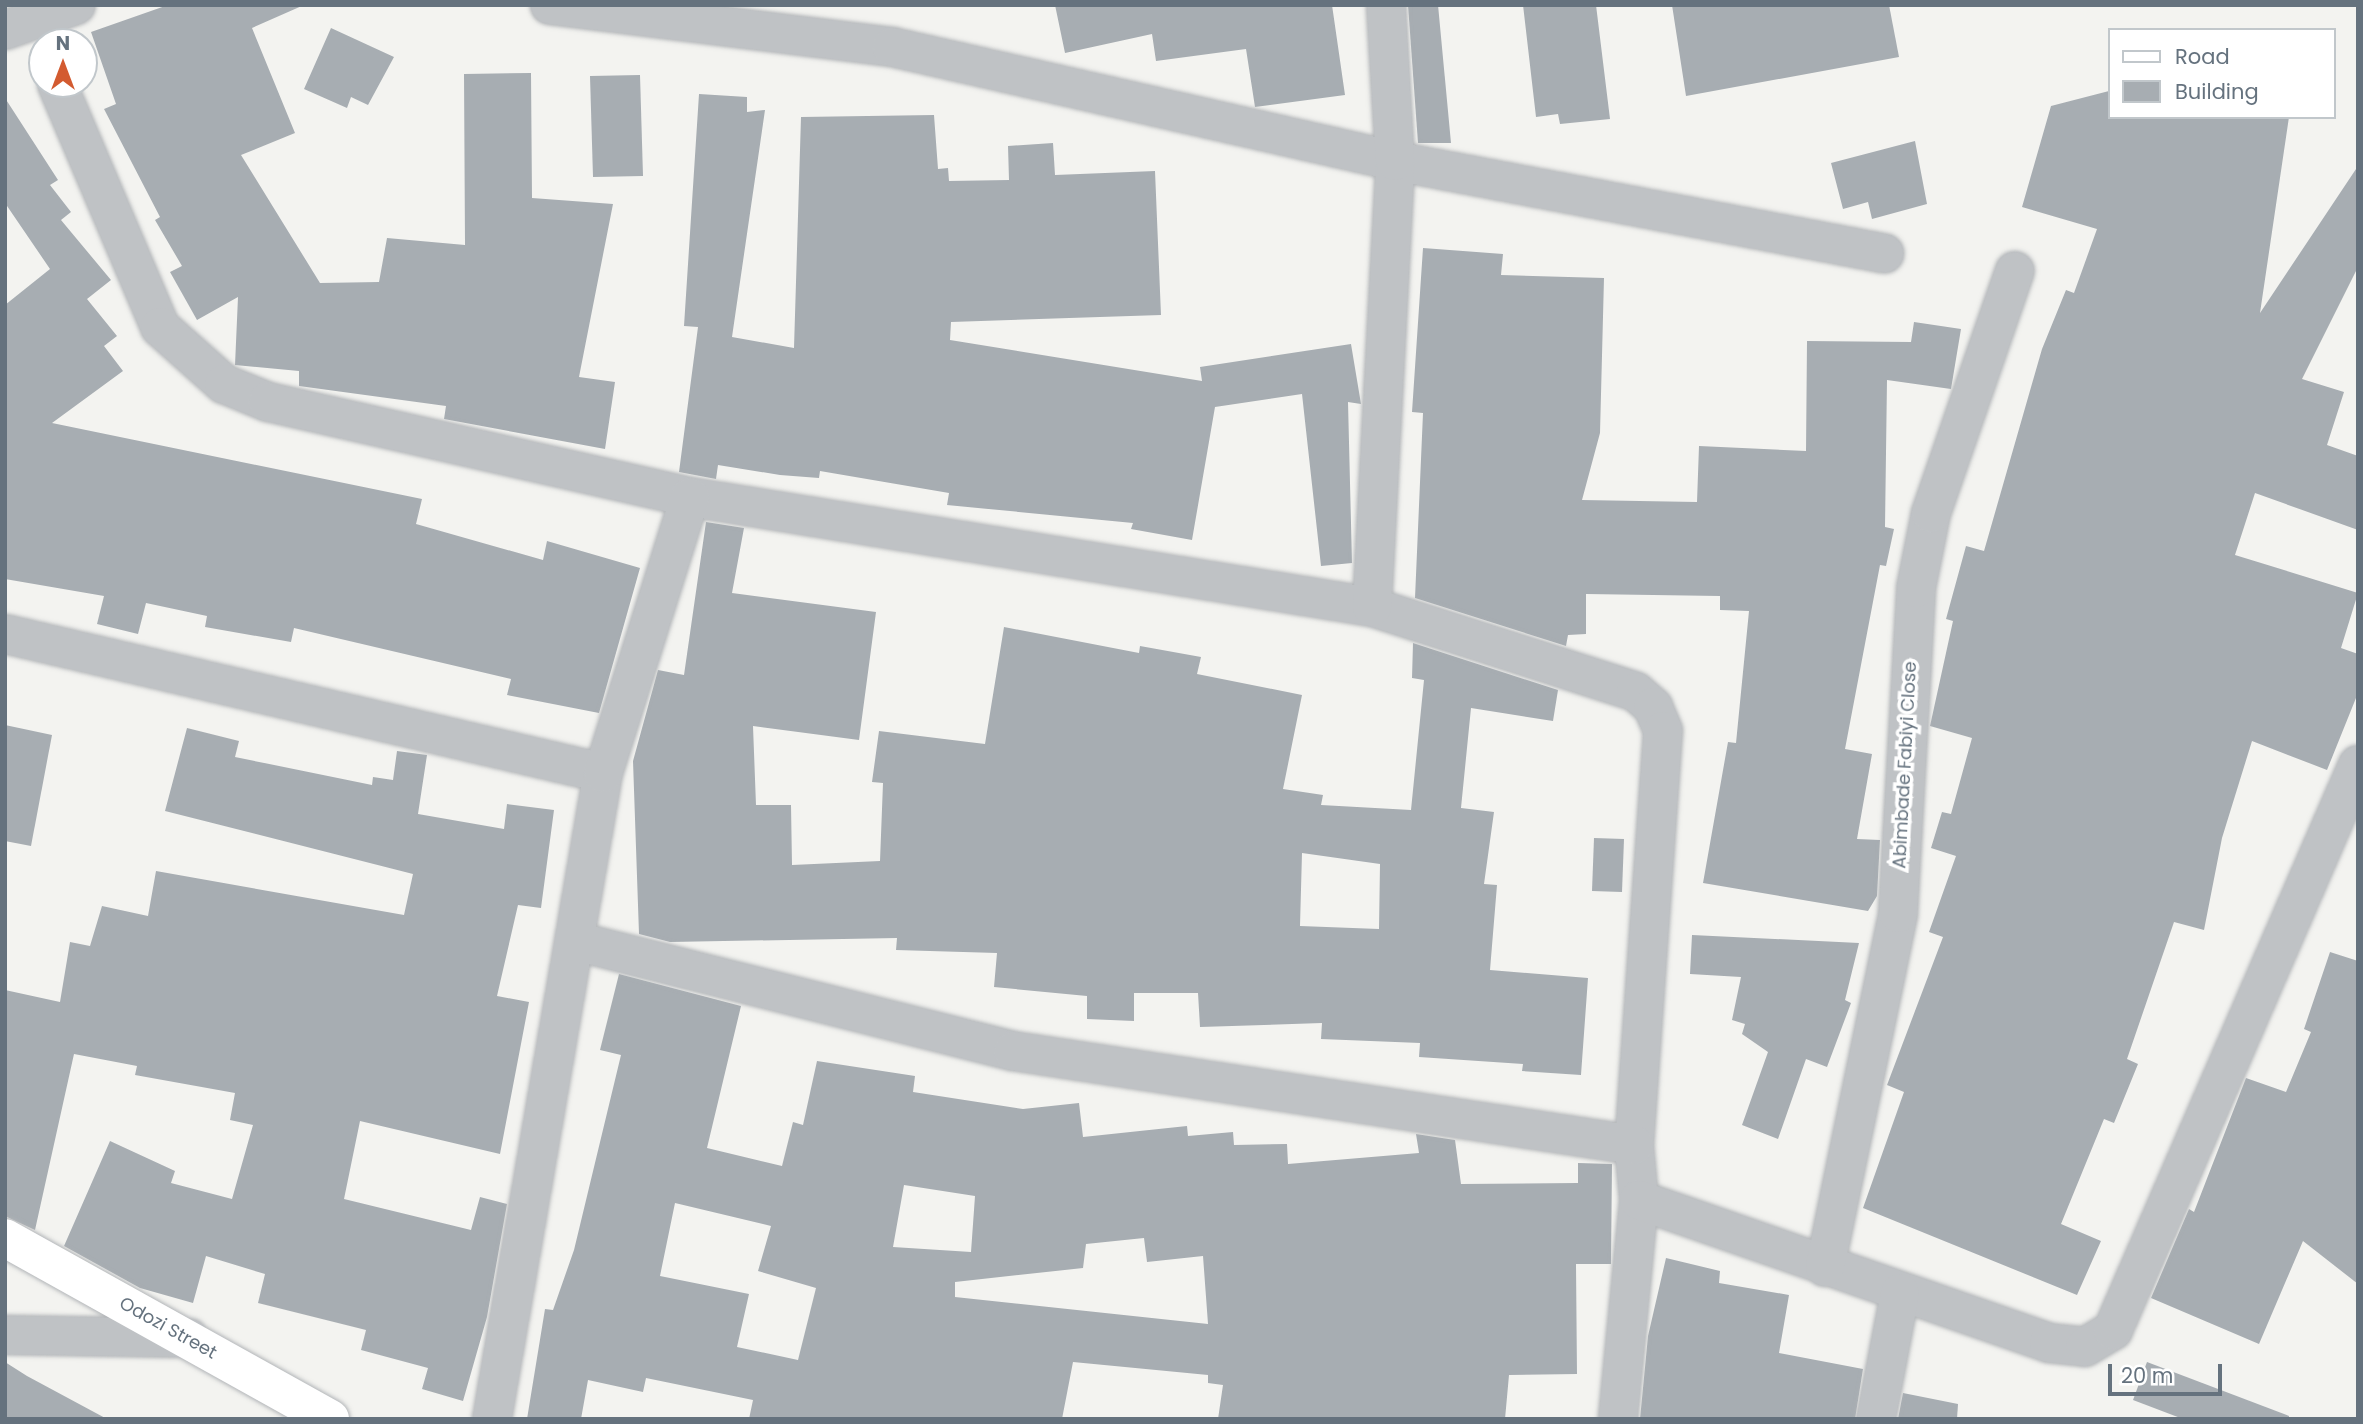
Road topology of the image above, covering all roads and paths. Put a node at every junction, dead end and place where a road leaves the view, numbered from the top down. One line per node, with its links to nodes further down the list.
1 (76, 5): 4 (street)
2 (550, 5): 6 (street)
3 (1386, 5): 6 (street)
4 (26, 33)
5 (63, 98): 9 (street)
6 (1395, 161): 7 (street); 10 (street)
7 (1884, 253)
8 (2015, 271): 18 (street, Abimbade Fabiyi Close)
9 (690, 497): 10 (street); 13 (street)
10 (1372, 607): 15 (street)
11 (5, 634): 13 (street)
12 (2358, 765): 19 (street)
13 (603, 773): 14 (street)
14 (575, 940): 15 (street); 23 (street)
15 (1634, 1145): 16 (street)
16 (1639, 1199): 18 (street); 24 (street)
17 (5, 1238): 21 (main road, Odozi Street)
18 (1825, 1267): 19 (street)
19 (1900, 1293): 25 (street)
20 (5, 1335): 21 (street)
21 (188, 1338): 22 (main road, Odozi Street)
22 (330, 1419)
23 (492, 1419)
24 (1618, 1419)
25 (1876, 1419)

